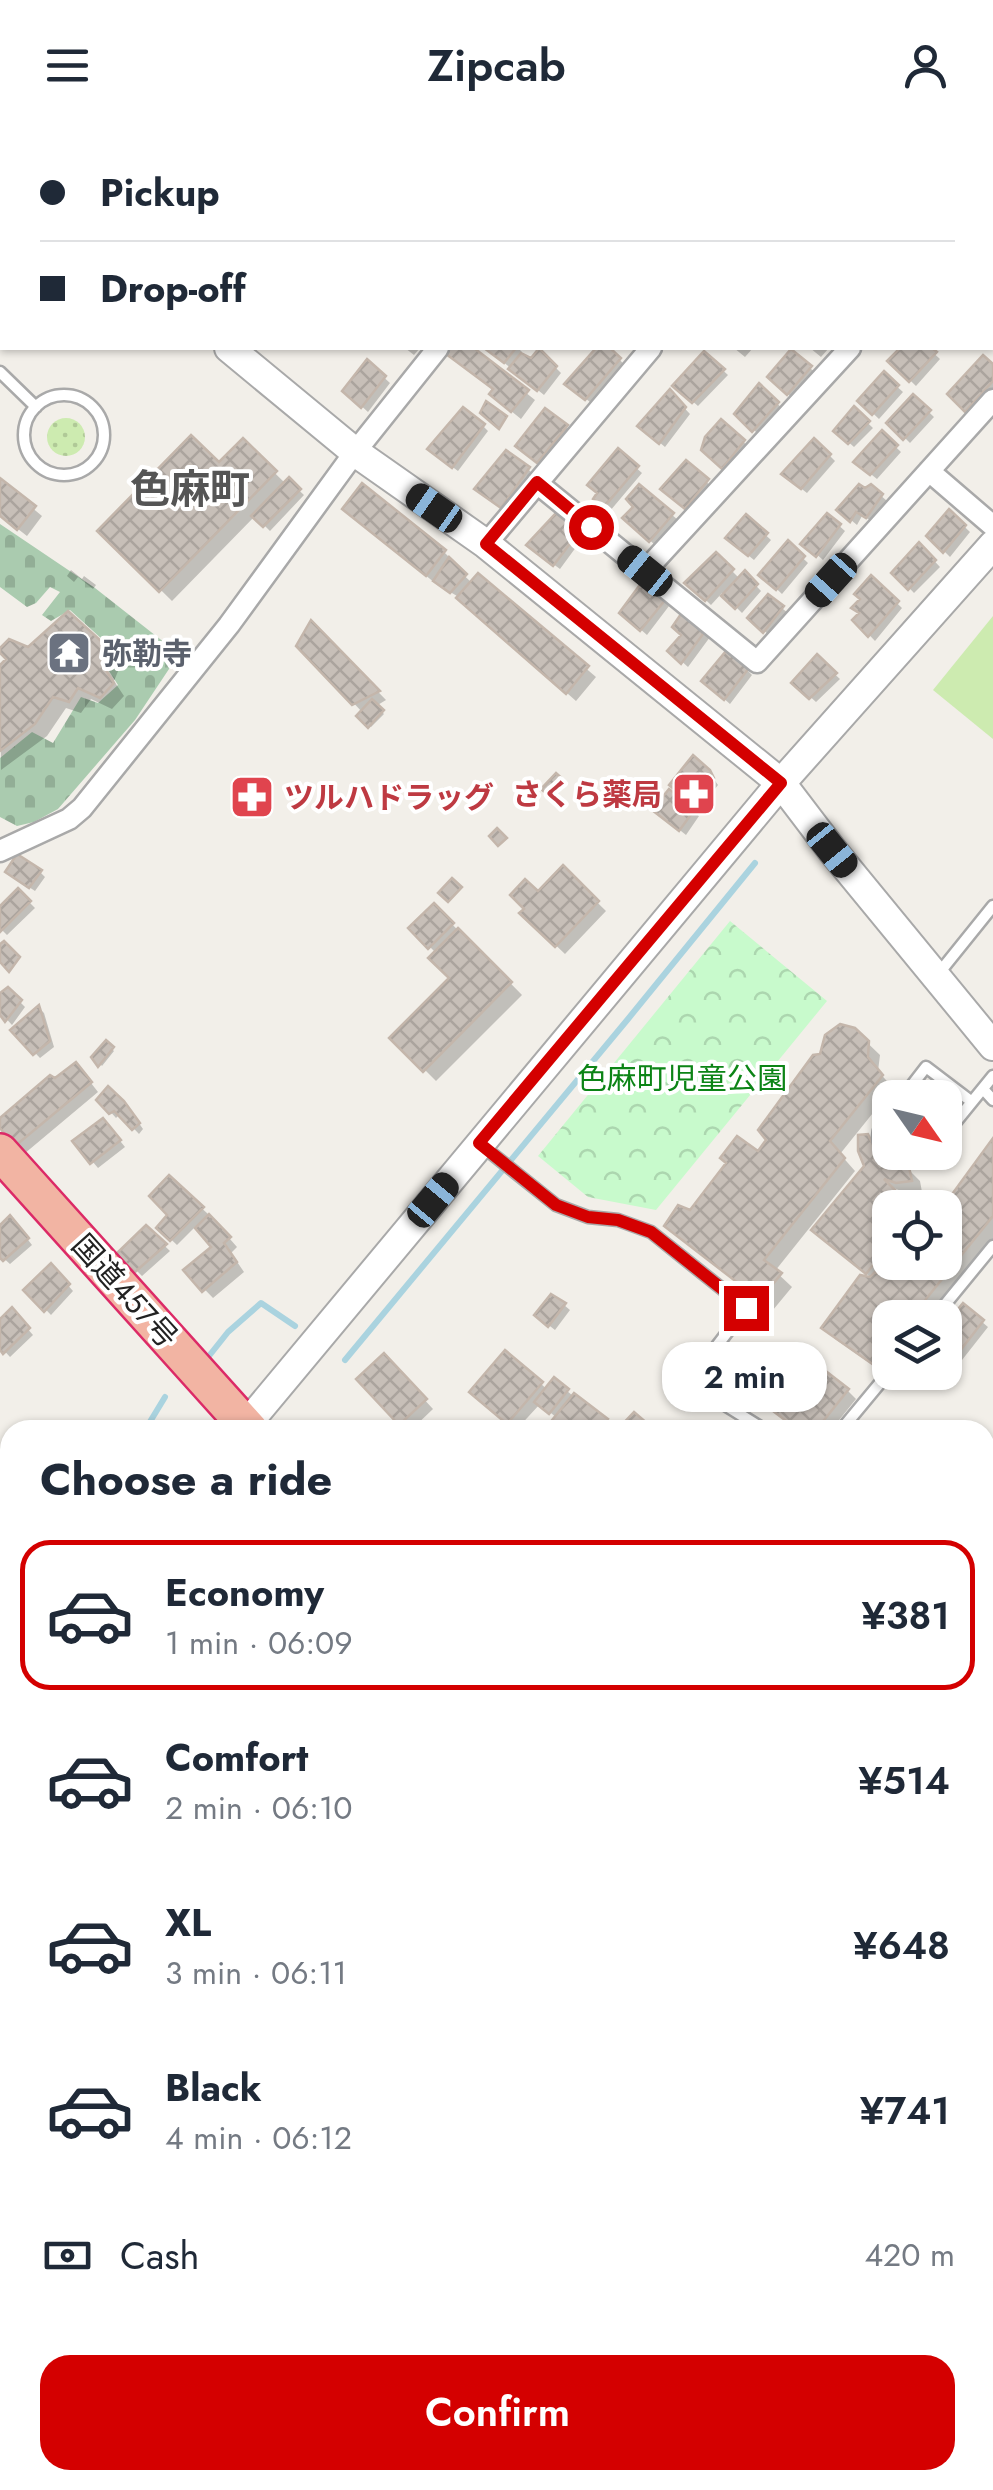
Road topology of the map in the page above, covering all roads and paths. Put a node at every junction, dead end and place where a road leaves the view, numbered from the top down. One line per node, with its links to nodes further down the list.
1 (232, 350): 8 (street)
2 (436, 350): 8 (street)
3 (848, 350): 14 (street)
4 (641, 351): 10 (street)
5 (0, 372): 7 (lane)
6 (993, 400): 9 (street)
7 (36, 407): 7 (lane)
8 (354, 452): 12 (street); 16 (street)
9 (929, 471): 11 (street); 14 (street)
10 (537, 482): 12 (street); 14 (street)
11 (993, 526)
12 (486, 544): 15 (street)
13 (993, 545): 15 (street)
14 (645, 571)
15 (781, 783): 18 (street); 28 (street)
16 (0, 851)
17 (993, 906): 18 (lane)
18 (935, 978): 19 (street)
19 (993, 1046)
20 (993, 1076): 23 (lane)
21 (916, 1080): 22 (lane)
22 (942, 1080)
23 (983, 1089): 25 (lane); 26 (lane)
24 (962, 1095): 26 (lane)
25 (993, 1100)
26 (972, 1102): 27 (lane)
27 (962, 1114)
28 (488, 1150): 34 (street); 35 (lane)
29 (0, 1152): 33 (highway, 国道457号)
30 (993, 1246): 31 (lane)
31 (949, 1300)
32 (874, 1390): 36 (lane)
33 (241, 1420)
34 (255, 1420)
35 (748, 1420)
36 (849, 1420)

